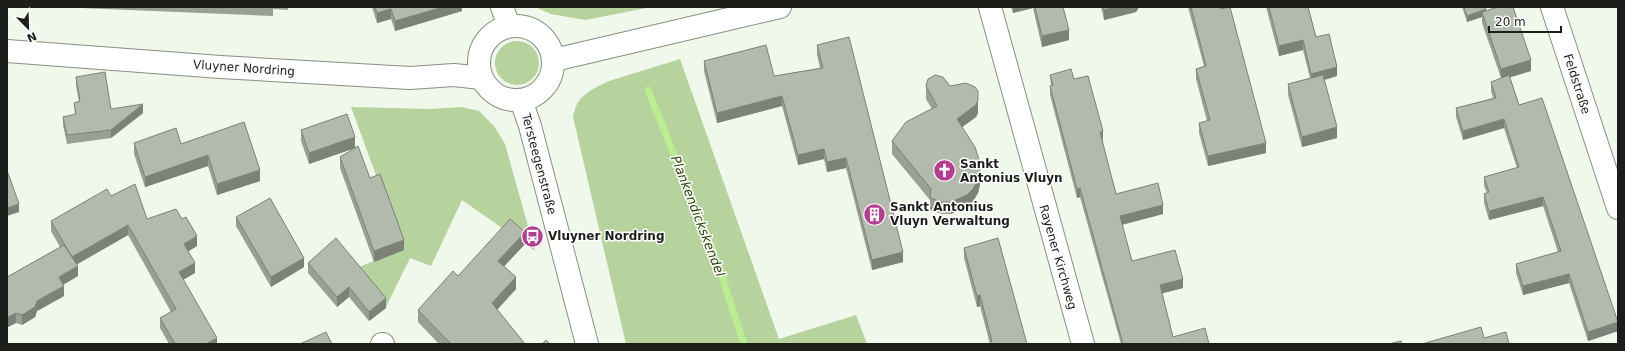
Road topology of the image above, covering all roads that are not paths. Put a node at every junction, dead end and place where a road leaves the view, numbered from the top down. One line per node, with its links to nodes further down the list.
1 (780, 7): 6 (street)
2 (990, 7): 12 (street, Rayener Kirchweg)
3 (1552, 7): 9 (street, Feldstraße)
4 (506, 16): 6 (street); 7 (street)
5 (7, 51): 7 (street, Vluyner Nordring)
6 (554, 60): 8 (street, Tersteegenstraße)
7 (481, 78): 8 (street, Tersteegenstraße)
8 (521, 100): 11 (street, Tersteegenstraße)
9 (1610, 157): 10 (street, Feldstraße)
10 (1618, 208)
11 (587, 344)
12 (1083, 344)

